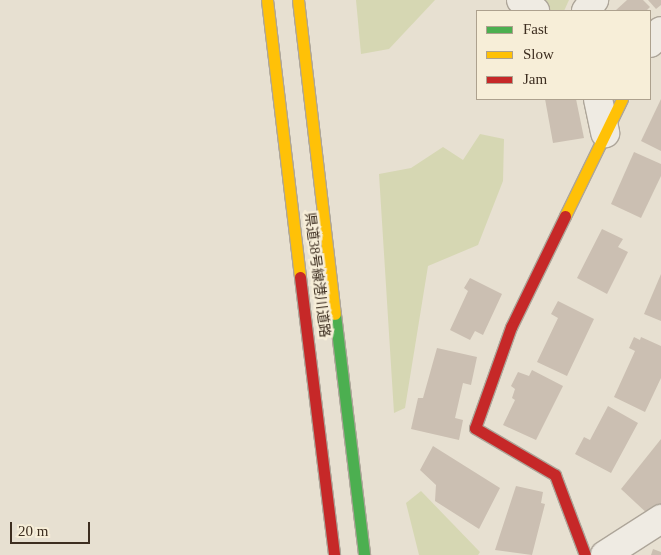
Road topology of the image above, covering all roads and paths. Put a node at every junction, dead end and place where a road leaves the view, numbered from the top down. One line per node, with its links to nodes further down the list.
1 (267, 0): 11 (main road, 県道38号線港川道路)
2 (298, 0): 12 (main road, 県道38号線港川道路)
3 (521, 0): 4 (street)
4 (534, 10)
5 (661, 31): 6 (street)
6 (651, 43)
7 (598, 100): 9 (street)
8 (622, 100): 9 (main road)
9 (605, 133): 13 (main road)
10 (661, 520): 14 (street)
11 (334, 555)
12 (364, 555)
13 (585, 555)
14 (606, 555)

